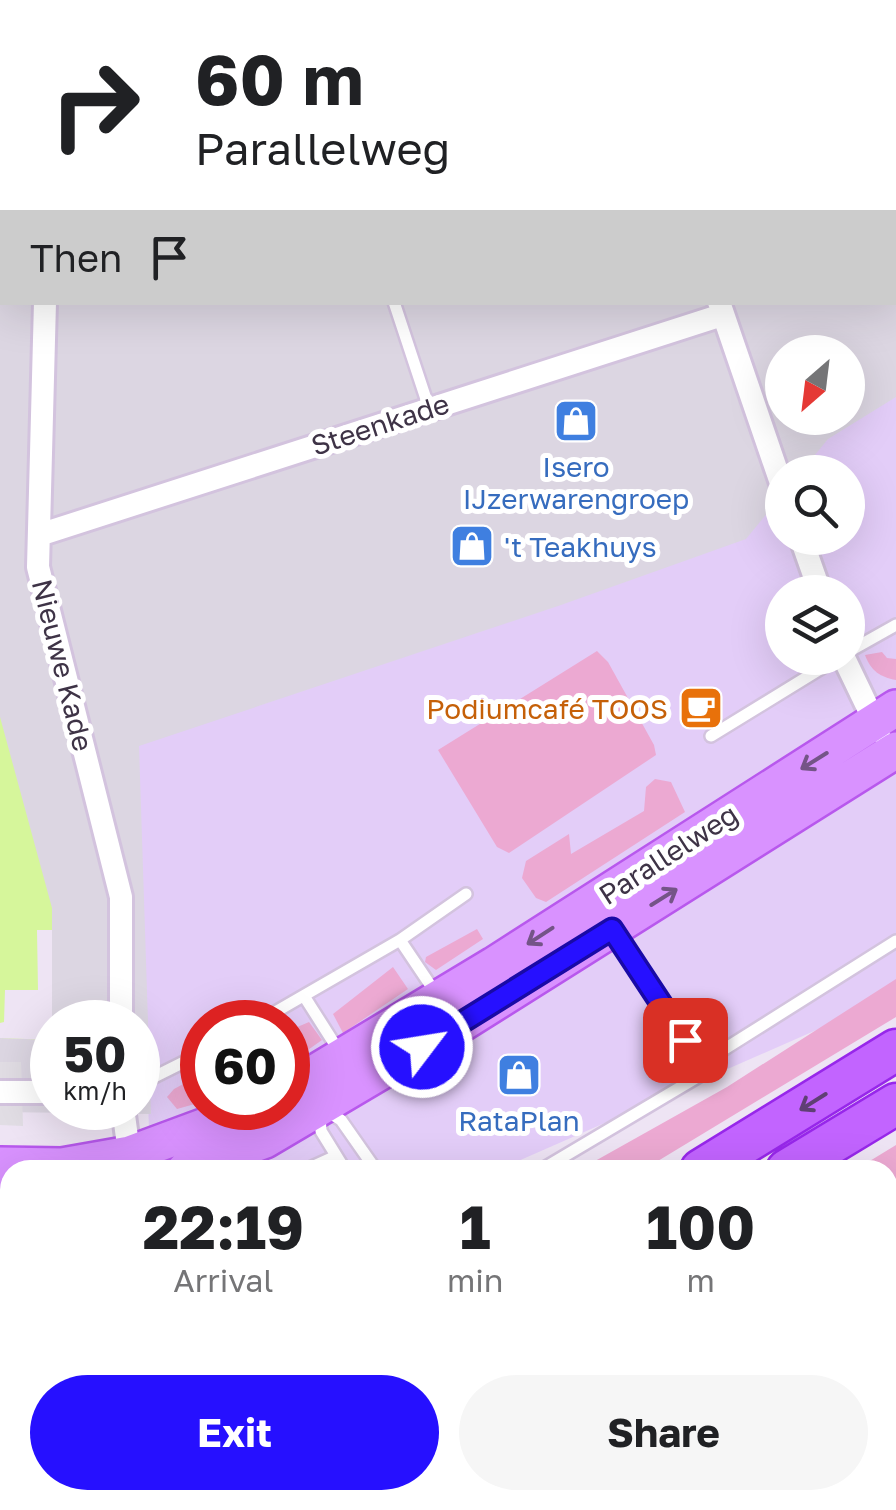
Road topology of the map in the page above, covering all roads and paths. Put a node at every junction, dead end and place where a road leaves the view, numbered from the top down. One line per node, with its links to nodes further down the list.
1 (45, 305): 6 (street, Nieuwe Kade)
2 (395, 305): 4 (lane)
3 (720, 309): 4 (street, Steenkade); 5 (street)
4 (429, 408): 6 (street, Steenkade)
5 (771, 455)
6 (39, 535): 18 (street, Nieuwe Kade)
7 (896, 625): 8 (lane)
8 (865, 643)
9 (811, 675): 11 (lane)
10 (854, 675): 12 (street)
11 (710, 736)
12 (891, 737): 14 (main road, Parallelweg, one-way to 12); 20 (main road, Parallelweg, one-way to 20)
13 (466, 894): 15 (lane)
14 (612, 929): 20 (main road, Parallelweg); 41 (lane, Parallelweg)
15 (400, 940): 17 (lane); 20 (lane)
16 (896, 941): 21 (lane)
17 (304, 996): 19 (lane); 23 (lane)
18 (121, 1000)
19 (297, 1000)
20 (448, 1012): 23 (main road, Parallelweg); 25 (main road, Parallelweg)
21 (723, 1050)
22 (896, 1050): 42 (highway, one-way to 42)
23 (342, 1056): 24 (main road, Parallelweg)
24 (310, 1086)
25 (310, 1089)
26 (0, 1092): 27 (street)
27 (30, 1092)
28 (310, 1097): 40 (lane)
29 (896, 1104): 43 (highway)
30 (310, 1107): 34 (lane)
31 (126, 1130): 35 (street)
32 (203, 1130): 36 (main road)
33 (272, 1130): 37 (main road, Parallelweg)
34 (336, 1156): 38 (lane); 39 (lane)
35 (130, 1160)
36 (135, 1160)
37 (212, 1160)
38 (327, 1160)
39 (338, 1160)
40 (369, 1160)
41 (558, 1160)
42 (717, 1160)
43 (804, 1160)

